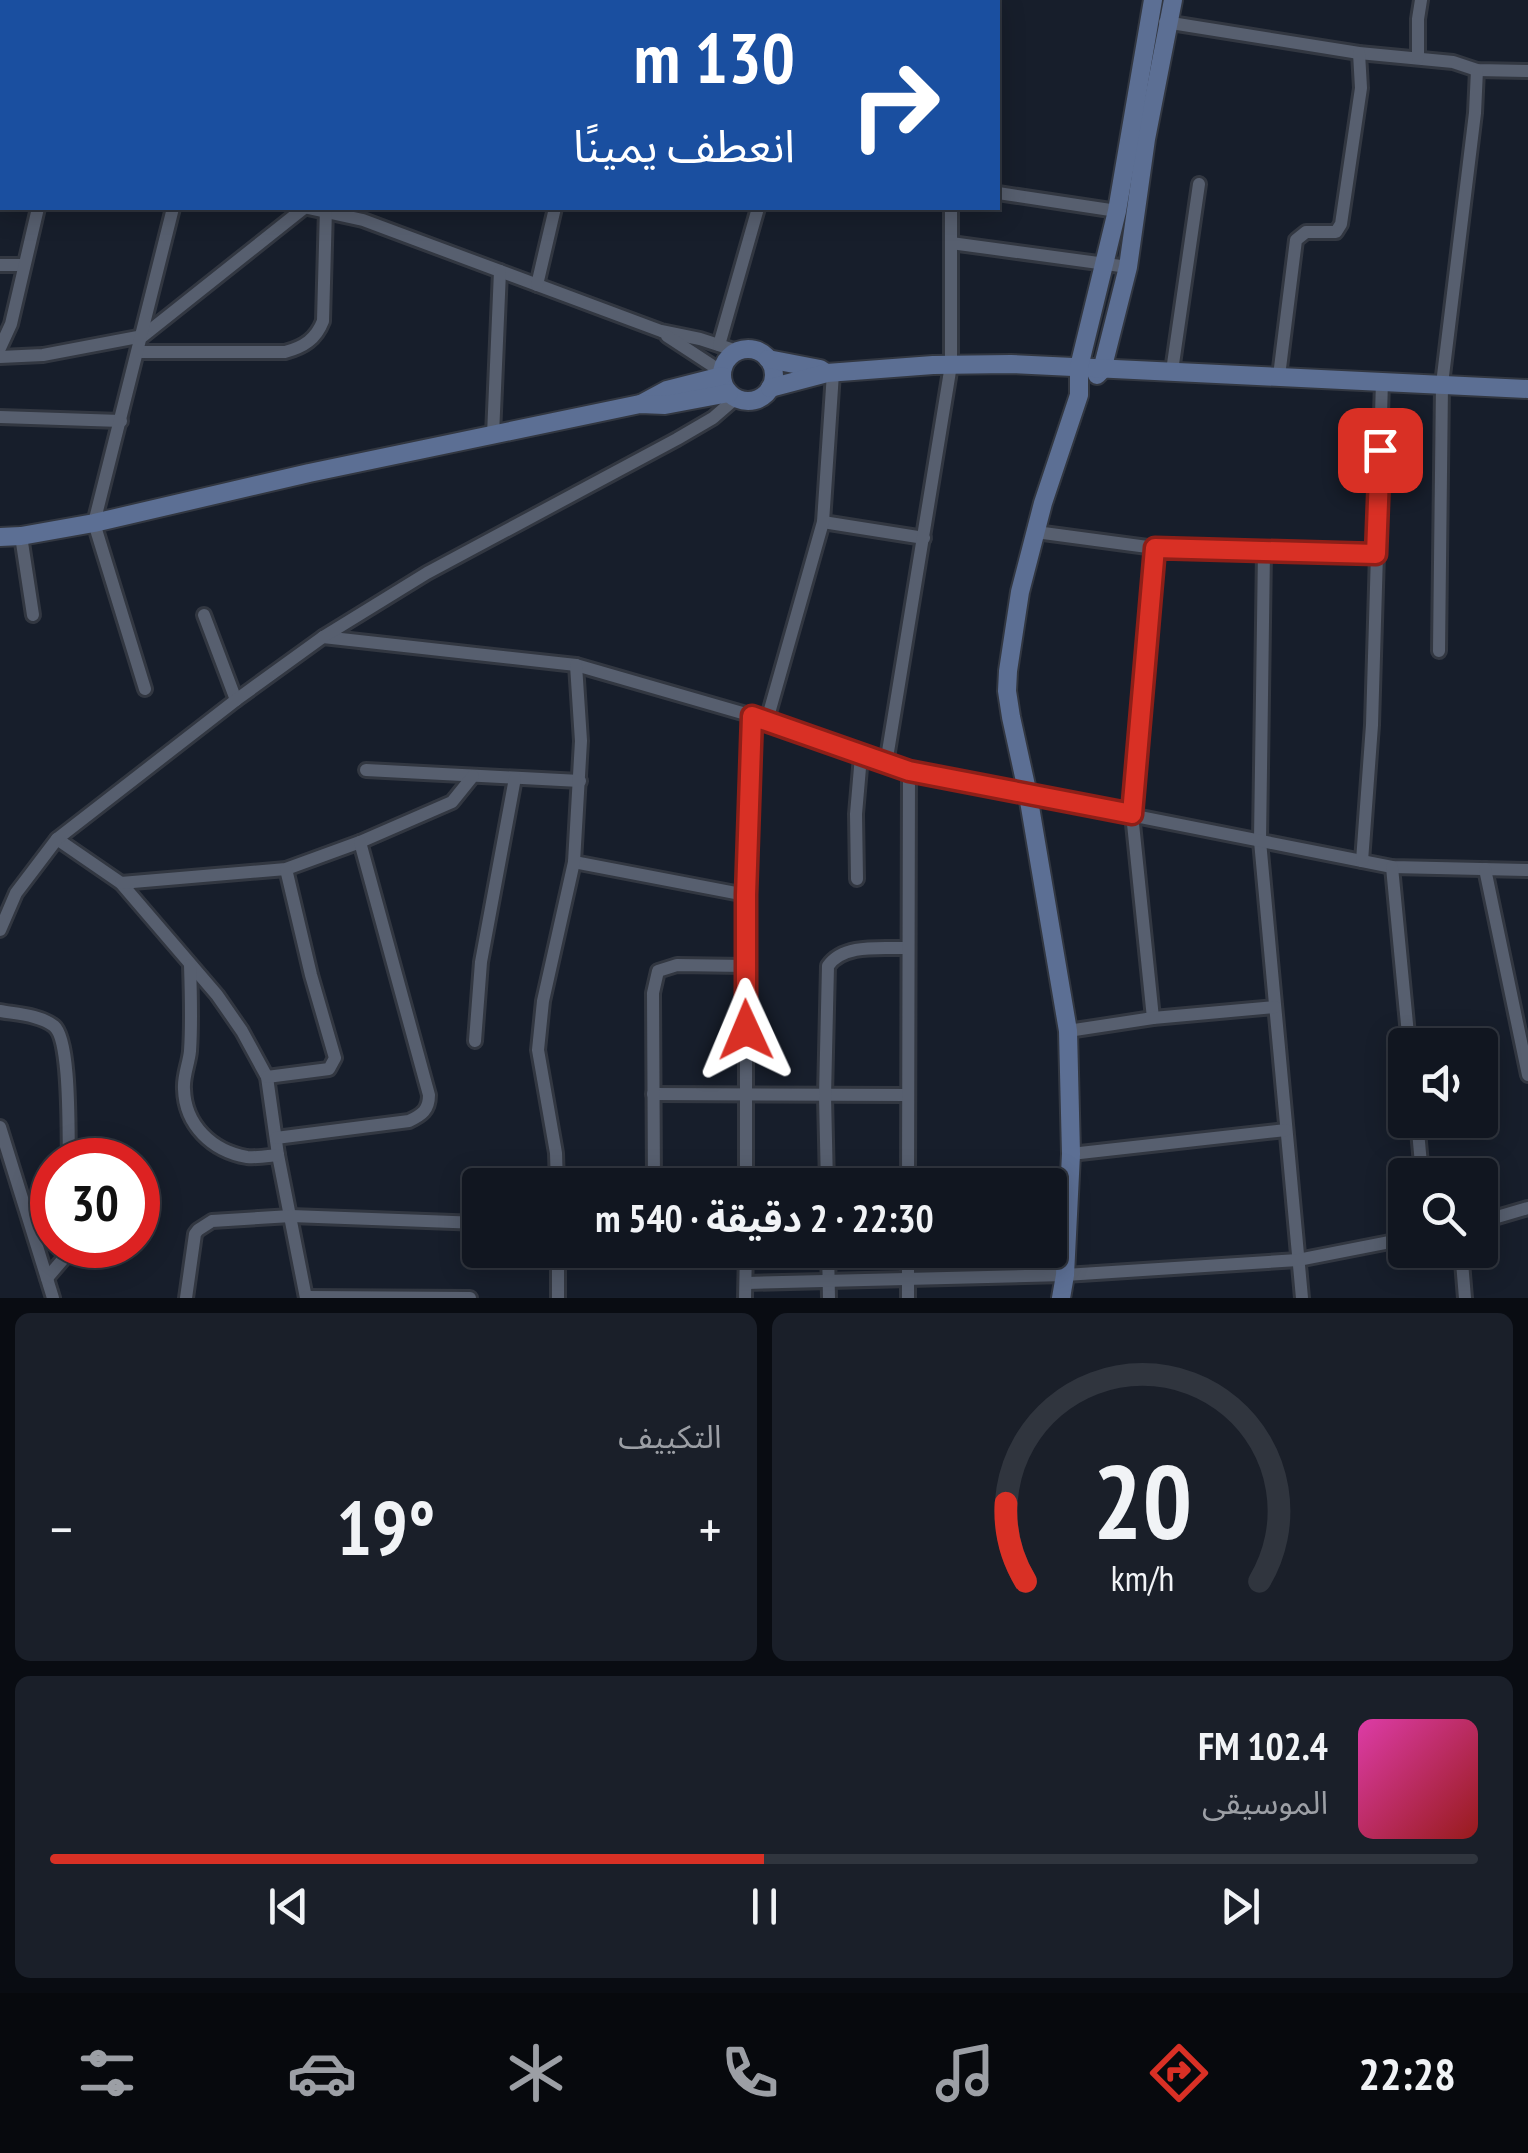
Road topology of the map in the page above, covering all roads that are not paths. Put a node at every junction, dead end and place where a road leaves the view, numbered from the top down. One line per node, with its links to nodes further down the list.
1 (1173, 0): 4 (street)
2 (1420, 0): 6 (street)
3 (1151, 10): 4 (street); 18 (street)
4 (1169, 23): 5 (street); 23 (street)
5 (1359, 54): 6 (street); 38 (street)
6 (1418, 58): 7 (street)
7 (1477, 70): 8 (street); 41 (street)
8 (1528, 70)
9 (1199, 184): 36 (street)
10 (1000, 193): 18 (street)
11 (38, 210): 22 (street)
12 (173, 210): 27 (street)
13 (303, 210): 27 (street)
14 (325, 210): 24 (street); 30 (street)
15 (554, 210): 25 (street)
16 (758, 210): 29 (street)
17 (952, 210): 19 (street)
18 (1117, 211): 21 (street)
19 (951, 243): 21 (street); 33 (street)
20 (0, 264): 22 (street)
21 (1106, 264): 23 (street); 34 (street)
22 (24, 265): 28 (street)
23 (1128, 268): 35 (street)
24 (500, 272): 25 (street); 47 (street)
25 (537, 285): 26 (street)
26 (660, 331): 29 (street); 40 (street)
27 (143, 336): 30 (street); 31 (street)
28 (0, 348)
29 (728, 348): 32 (street); 40 (street)
30 (139, 352): 46 (street)
31 (0, 357)
32 (768, 359): 37 (street); 42 (street)
33 (951, 365): 34 (street); 37 (street); 53 (street)
34 (1080, 367): 35 (street); 44 (street)
35 (1102, 370): 36 (street); 44 (street)
36 (1172, 371): 38 (street)
37 (830, 373): 42 (street); 48 (street)
38 (1279, 376): 39 (street)
39 (1382, 381): 41 (street); 56 (street)
40 (727, 384): 42 (street); 47 (street); 59 (street)
41 (1442, 384): 43 (street); 60 (street)
42 (770, 388)
43 (1528, 389)
44 (1079, 394): 50 (street)
45 (0, 417): 46 (street)
46 (121, 421): 49 (street)
47 (493, 435): 49 (street)
48 (822, 522): 53 (street); 65 (street)
49 (94, 523): 51 (street); 62 (street)
50 (1036, 532): 54 (street); 73 (street)
51 (21, 536): 52 (street); 57 (street)
52 (0, 537)
53 (924, 538): 67 (street)
54 (1155, 548): 55 (street); 74 (street)
55 (1264, 550): 56 (street); 76 (street)
56 (1376, 554): 78 (street)
57 (33, 615)
58 (204, 616): 63 (street)
59 (322, 637): 61 (street); 63 (street)
60 (1439, 652)
61 (576, 665): 64 (street); 72 (street)
62 (145, 689)
63 (236, 700): 75 (street)
64 (752, 716): 65 (street); 86 (street)
65 (767, 720): 66 (street)
66 (861, 756): 67 (street); 84 (street)
67 (886, 764): 69 (street)
68 (366, 770): 70 (street)
69 (909, 771): 73 (street); 88 (street)
70 (473, 776): 71 (street); 77 (street)
71 (515, 778): 72 (street); 96 (street)
72 (580, 781): 79 (street)
73 (1028, 796): 74 (street); 95 (street)
74 (1132, 814): 76 (street); 93 (street)
75 (57, 839): 85 (street); 87 (street)
76 (1260, 841): 78 (street); 91 (street)
77 (360, 842): 81 (street); 106 (street)
78 (1362, 861): 80 (street)
79 (574, 862): 86 (street); 109 (street)
80 (1392, 867): 82 (street); 94 (street)
81 (286, 869): 85 (street); 98 (street)
82 (1486, 869): 83 (street); 97 (street)
83 (1528, 870)
84 (857, 879)
85 (120, 883): 89 (street)
86 (746, 895): 90 (street)
87 (0, 930)
88 (908, 948): 101 (street); 102 (street)
89 (190, 964): 98 (street); 108 (street)
90 (746, 966): 99 (street); 100 (street)
91 (1274, 1007): 93 (street); 104 (street)
92 (0, 1011): 105 (street)
93 (1153, 1018): 95 (street)
94 (1408, 1028)
95 (1068, 1031): 107 (street)
96 (475, 1040)
97 (1528, 1075)
98 (267, 1077): 106 (street)
99 (653, 1094): 100 (street); 110 (street)
100 (748, 1094): 102 (street); 111 (street)
101 (908, 1094): 102 (street); 113 (street)
102 (825, 1096): 112 (street)
103 (0, 1128): 126 (street)
104 (1286, 1130): 107 (street); 119 (street)
105 (68, 1138)
106 (276, 1138): 108 (street)
107 (1070, 1154): 125 (street)
108 (278, 1156): 115 (street)
109 (557, 1168)
110 (654, 1168)
111 (746, 1168)
112 (827, 1168)
113 (908, 1168)
114 (1528, 1208): 116 (street)
115 (291, 1216): 117 (street); 130 (street); 132 (street)
116 (1498, 1217)
117 (462, 1222)
118 (1388, 1241): 119 (street)
119 (1298, 1260): 125 (street); 138 (street)
120 (55, 1268): 126 (street)
121 (558, 1268): 134 (street)
122 (829, 1268): 128 (street)
123 (908, 1268): 127 (street)
124 (1462, 1268): 139 (street)
125 (1064, 1275): 127 (street); 137 (street)
126 (47, 1278): 131 (street)
127 (908, 1280): 128 (street); 136 (street)
128 (829, 1282): 129 (street); 135 (street)
129 (746, 1291)
130 (306, 1297): 133 (street)
131 (54, 1298)
132 (186, 1298)
133 (470, 1298)
134 (558, 1298)
135 (829, 1298)
136 (908, 1298)
137 (1061, 1298)
138 (1302, 1298)
139 (1465, 1298)

